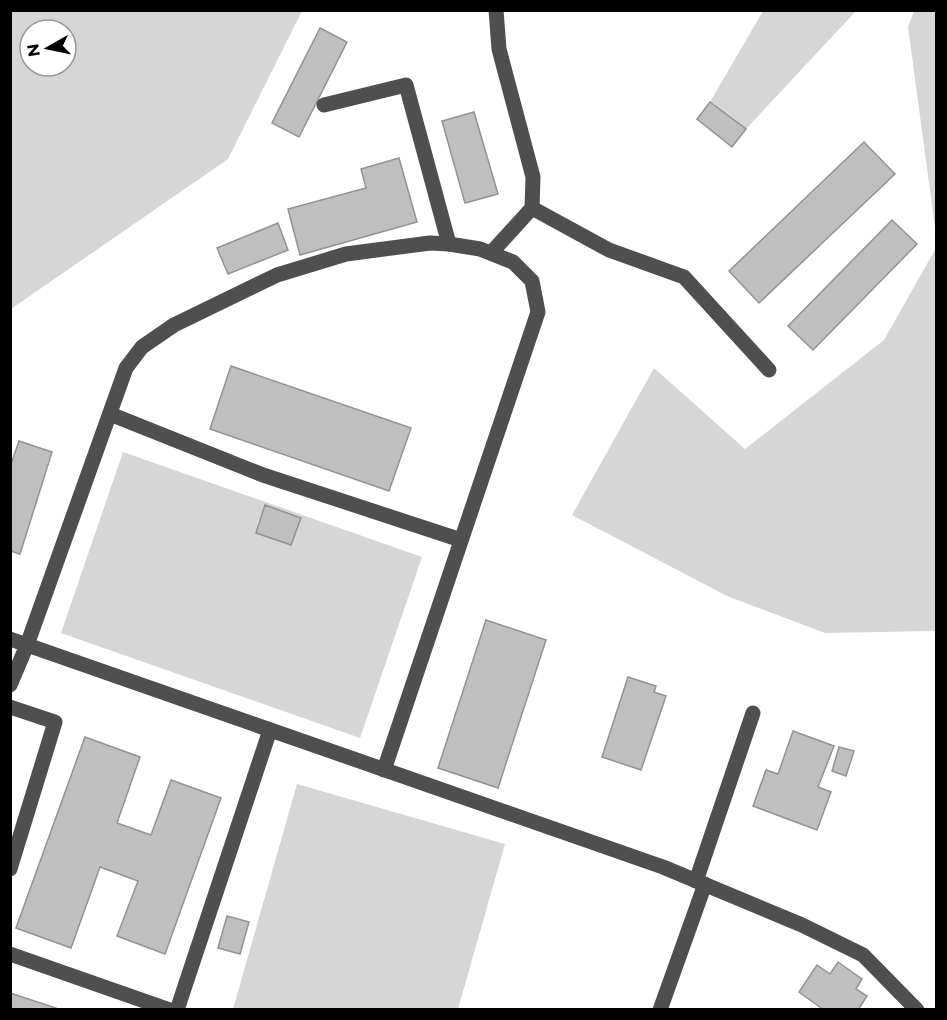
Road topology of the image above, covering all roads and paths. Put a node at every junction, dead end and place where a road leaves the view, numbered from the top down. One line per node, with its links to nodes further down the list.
1 (496, 10): 3 (street)
2 (324, 105): 4 (street)
3 (532, 208): 5 (street); 6 (street)
4 (448, 244): 5 (street); 7 (street)
5 (491, 253): 8 (street)
6 (769, 370)
7 (110, 414): 8 (street); 10 (street)
8 (461, 540): 15 (street)
9 (10, 639): 10 (street)
10 (27, 645): 11 (street); 14 (street)
11 (10, 685)
12 (10, 707): 16 (street)
13 (753, 713): 17 (street)
14 (270, 730): 15 (street); 20 (street)
15 (384, 770): 17 (street)
16 (10, 869)
17 (700, 883): 21 (street); 22 (street)
18 (10, 954): 19 (street)
19 (170, 1010)
20 (177, 1010)
21 (660, 1010)
22 (917, 1010)

